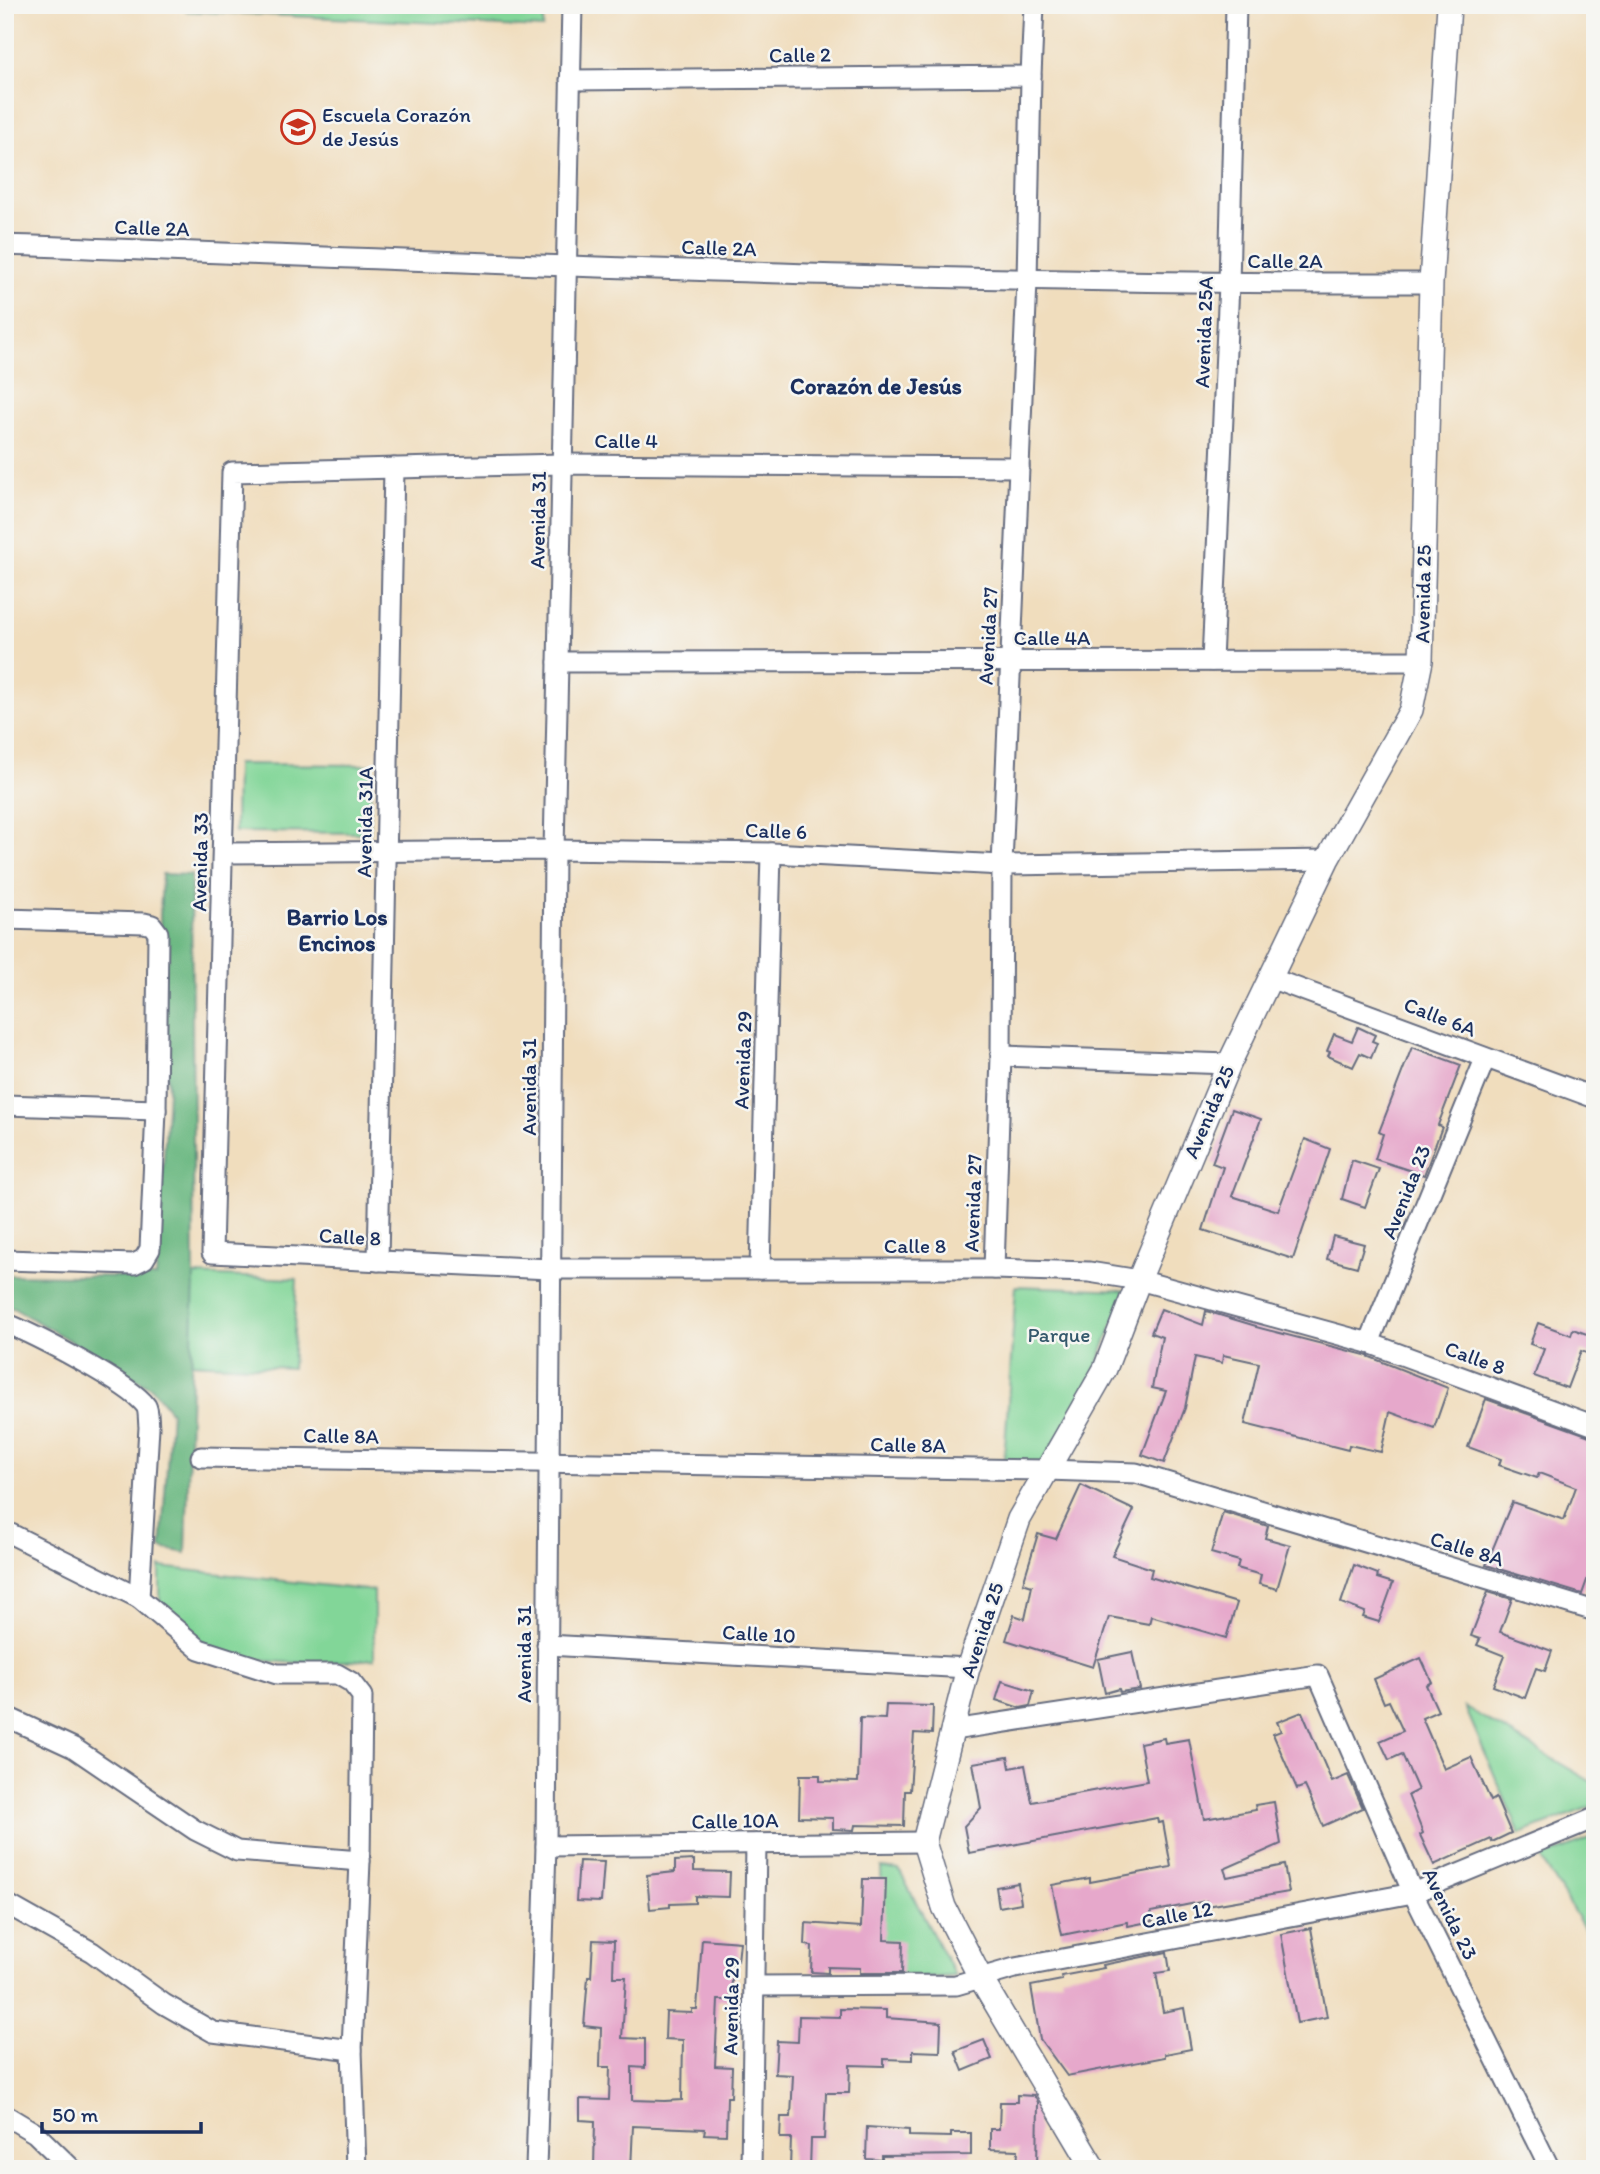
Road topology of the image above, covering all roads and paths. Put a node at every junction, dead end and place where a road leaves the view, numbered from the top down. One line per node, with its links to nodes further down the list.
1 (572, 5): 6 (street, Avenida 31)
2 (1034, 5): 5 (street, Avenida 27)
3 (1236, 5): 11 (street, Avenida 25A)
4 (1449, 5): 10 (street, Avenida 25)
5 (1031, 76): 6 (street, Calle 2); 9 (street, Avenida 27)
6 (570, 80): 8 (street, Avenida 31)
7 (5, 245): 8 (street, Calle 2A)
8 (566, 265): 9 (street, Calle 2A); 12 (street, Avenida 31)
9 (1027, 281): 11 (street, Calle 2A); 13 (street, Avenida 27)
10 (1431, 283): 11 (street, Calle 2A); 18 (street, Avenida 25)
11 (1229, 284): 17 (street, Avenida 25A)
12 (562, 464): 13 (street, Calle 4); 14 (street, Calle 4); 19 (street, Avenida 31)
13 (1019, 467): 16 (street, Avenida 27)
14 (394, 468): 15 (street, Calle 4); 21 (street, Avenida 31A)
15 (232, 472): 22 (street, Avenida 33)
16 (1009, 661): 17 (street, Calle 4A); 19 (street, Calle 4A); 25 (street, Avenida 27)
17 (1212, 661): 18 (street, Calle 4A)
18 (1421, 661): 24 (street, Avenida 25)
19 (558, 662): 20 (street, Avenida 31)
20 (554, 850): 21 (street, Calle 6); 23 (street, Calle 6); 37 (street, Avenida 31)
21 (388, 851): 22 (street, Calle 6); 36 (street, Avenida 31A)
22 (223, 853): 34 (street, Avenida 33)
23 (771, 853): 25 (street, Calle 6); 38 (street, Avenida 29)
24 (1326, 860): 25 (street, Calle 6); 27 (street, Avenida 25)
25 (1002, 866): 28 (street, Avenida 27)
26 (5, 919): 33 (street)
27 (1270, 978): 29 (street, Calle 6A); 30 (street, Avenida 25)
28 (1001, 1056): 30 (street); 39 (street, Avenida 27)
29 (1485, 1059): 31 (street, Calle 6A); 42 (street, Avenida 23)
30 (1229, 1063): 40 (street, Avenida 25)
31 (1595, 1098)
32 (5, 1105): 33 (street)
33 (156, 1110): 35 (street)
34 (212, 1253): 36 (street, Calle 8)
35 (5, 1260)
36 (378, 1261): 37 (street, Calle 8)
37 (550, 1269): 38 (street, Calle 8); 45 (street, Avenida 31)
38 (760, 1269): 39 (street, Calle 8)
39 (994, 1269): 40 (street, Calle 8)
40 (1139, 1280): 42 (street, Calle 8); 46 (street, Avenida 25)
41 (5, 1323): 48 (street)
42 (1369, 1343): 43 (street, Calle 8)
43 (1595, 1426)
44 (201, 1457): 45 (street, Calle 8A)
45 (548, 1462): 46 (street, Calle 8A); 50 (street, Avenida 31)
46 (1047, 1470): 49 (street, Calle 8A); 51 (street, Avenida 25)
47 (5, 1531): 48 (street)
48 (139, 1598): 58 (street)
49 (1595, 1611)
50 (547, 1645): 51 (street, Calle 10); 57 (street, Avenida 31)
51 (968, 1668): 53 (street, Avenida 25)
52 (5, 1716): 58 (street)
53 (953, 1730): 55 (street, Avenida 25); 59 (street, Avenida 23)
54 (1595, 1818): 59 (street, Calle 12)
55 (924, 1842): 56 (street, Calle 10A); 61 (street)
56 (756, 1844): 57 (street, Calle 10A); 62 (street, Avenida 29)
57 (546, 1846): 67 (street, Avenida 31)
58 (360, 1861): 63 (street)
59 (1413, 1893): 61 (street, Calle 12); 70 (street, Avenida 23)
60 (5, 1903): 63 (street)
61 (980, 1977): 62 (street, Calle 12); 69 (street)
62 (754, 1986): 68 (street, Avenida 29)
63 (352, 2050): 66 (street)
64 (5, 2115): 65 (street)
65 (72, 2169)
66 (356, 2169)
67 (536, 2169)
68 (751, 2169)
69 (1094, 2169)
70 (1550, 2169)

